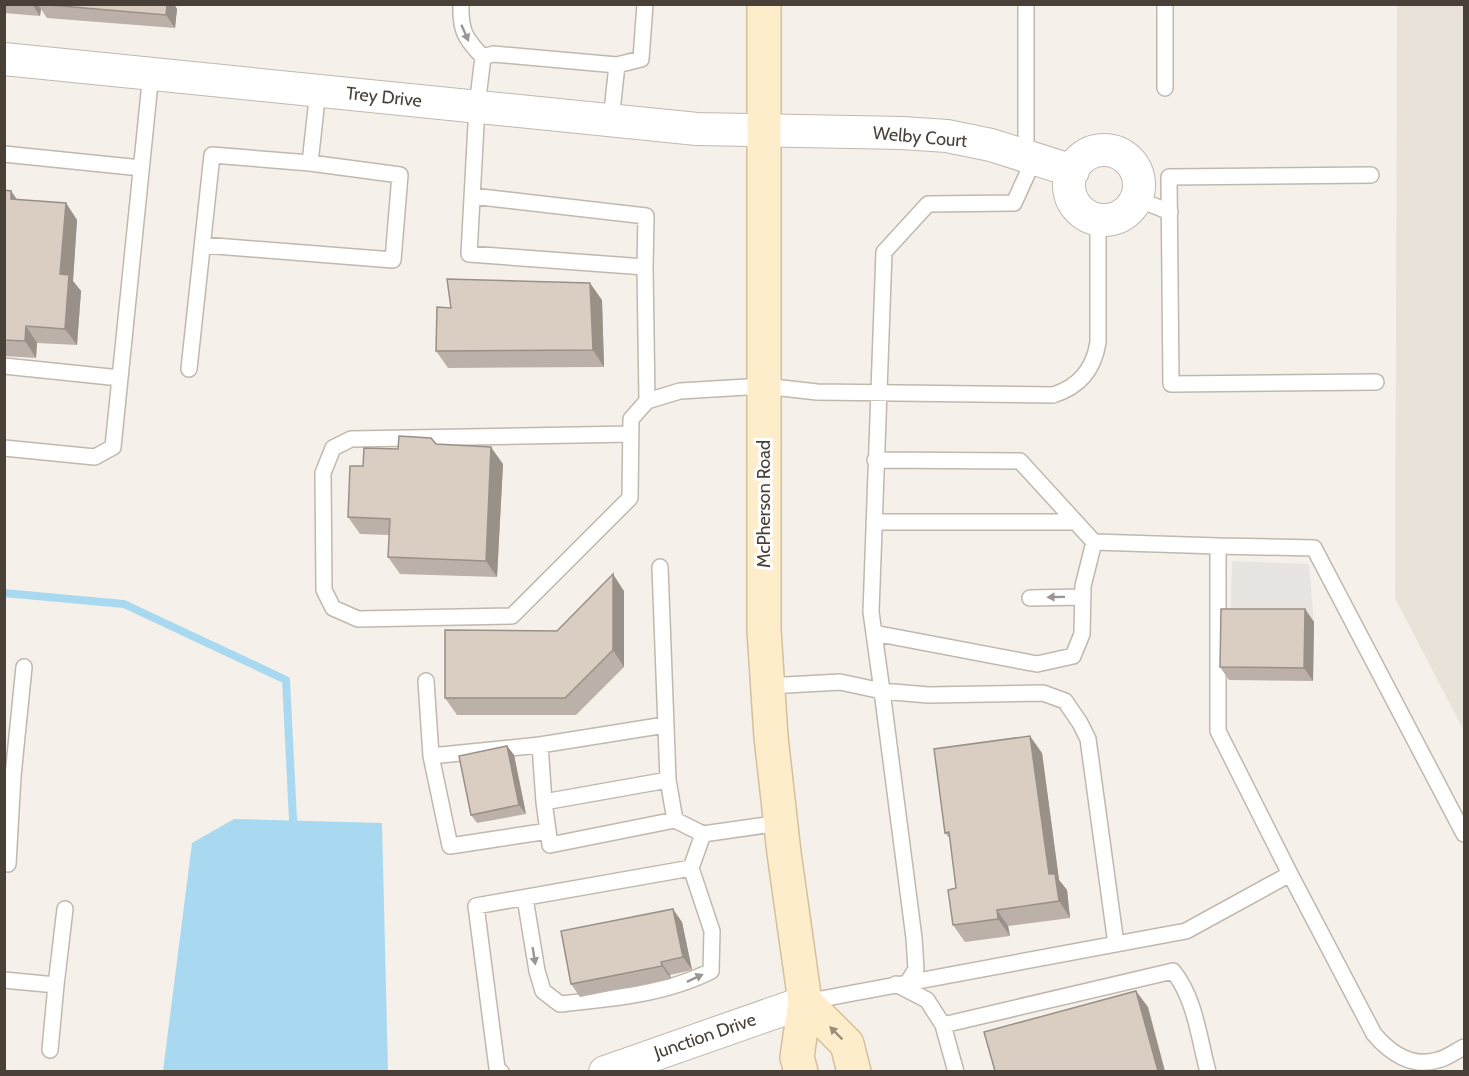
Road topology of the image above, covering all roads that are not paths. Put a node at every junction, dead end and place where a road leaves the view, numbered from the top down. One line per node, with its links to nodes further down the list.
1 (461, 4): 6 (lane, one-way to 6)
2 (645, 4): 8 (lane)
3 (764, 4): 14 (main road, McPherson Road)
4 (1026, 4): 16 (lane)
5 (1165, 4): 10 (lane)
6 (483, 57): 8 (lane); 12 (lane)
7 (4, 59): 9 (street, Trey Drive)
8 (616, 65): 13 (lane)
9 (151, 74): 11 (street, Trey Drive); 18 (lane)
10 (1165, 88)
11 (318, 90): 12 (street, Trey Drive); 17 (lane)
12 (477, 106): 13 (street, Trey Drive); 21 (lane)
13 (611, 120): 14 (street, Trey Drive)
14 (764, 130): 16 (street, Welby Court); 31 (main road, McPherson Road)
15 (4, 154): 18 (lane)
16 (1030, 158): 19 (street, Welby Court); 32 (lane)
17 (310, 164): 25 (lane); 25 (lane)
18 (141, 168): 29 (lane)
19 (1073, 171): 22 (street); 24 (street)
20 (1371, 175): 23 (lane)
21 (472, 196): 26 (lane); 26 (lane)
22 (1137, 199): 23 (lane); 24 (street)
23 (1170, 212): 30 (lane)
24 (1098, 220): 32 (lane)
25 (203, 245): 28 (lane)
26 (645, 267): 33 (lane)
27 (4, 366): 29 (lane)
28 (189, 369)
29 (120, 378): 35 (lane)
30 (1376, 382)
31 (764, 387): 32 (lane); 33 (lane); 47 (main road, McPherson Road)
32 (879, 393): 36 (lane)
33 (647, 401): 34 (lane)
34 (631, 434): 34 (lane)
35 (4, 448)
36 (875, 460): 37 (lane); 38 (lane)
37 (874, 522): 38 (lane); 44 (lane)
38 (1076, 522): 39 (lane)
39 (1094, 542): 40 (lane); 42 (lane)
40 (1218, 546): 59 (lane); 62 (lane)
41 (660, 567): 49 (lane)
42 (1082, 597): 43 (lane, one-way to 43); 44 (lane)
43 (1030, 598)
44 (874, 633): 48 (lane)
45 (24, 667): 52 (lane)
46 (426, 681): 51 (lane)
47 (768, 686): 48 (lane); 56 (main road, McPherson Road)
48 (882, 691): 65 (lane); 67 (lane)
49 (665, 725): 50 (lane); 53 (lane)
50 (540, 745): 51 (lane); 54 (lane)
51 (431, 756): 57 (lane)
52 (9, 776): 60 (lane)
53 (668, 780): 54 (lane); 55 (lane)
54 (544, 802): 57 (lane)
55 (675, 820): 57 (lane); 58 (lane)
56 (780, 823): 58 (lane); 69 (main road, McPherson Road)
57 (548, 831)
58 (703, 834): 61 (lane)
59 (1464, 834)
60 (8, 864)
61 (691, 868): 63 (lane); 63 (lane, one-way to 61)
62 (1290, 874): 65 (lane); 71 (lane)
63 (525, 898): 73 (lane)
64 (65, 909): 68 (lane)
65 (1116, 944): 67 (lane)
66 (4, 981): 68 (lane)
67 (902, 983): 69 (lane); 70 (lane)
68 (56, 985): 72 (lane)
69 (805, 1002): 74 (street, Junction Drive); 75 (main road, McPherson Road); 76 (main road, one-way to 69)
70 (943, 1025): 77 (lane); 78 (lane)
71 (1464, 1047)
72 (50, 1050)
73 (501, 1071)
74 (605, 1071)
75 (801, 1071)
76 (854, 1071)
77 (956, 1071)
78 (1208, 1071)

